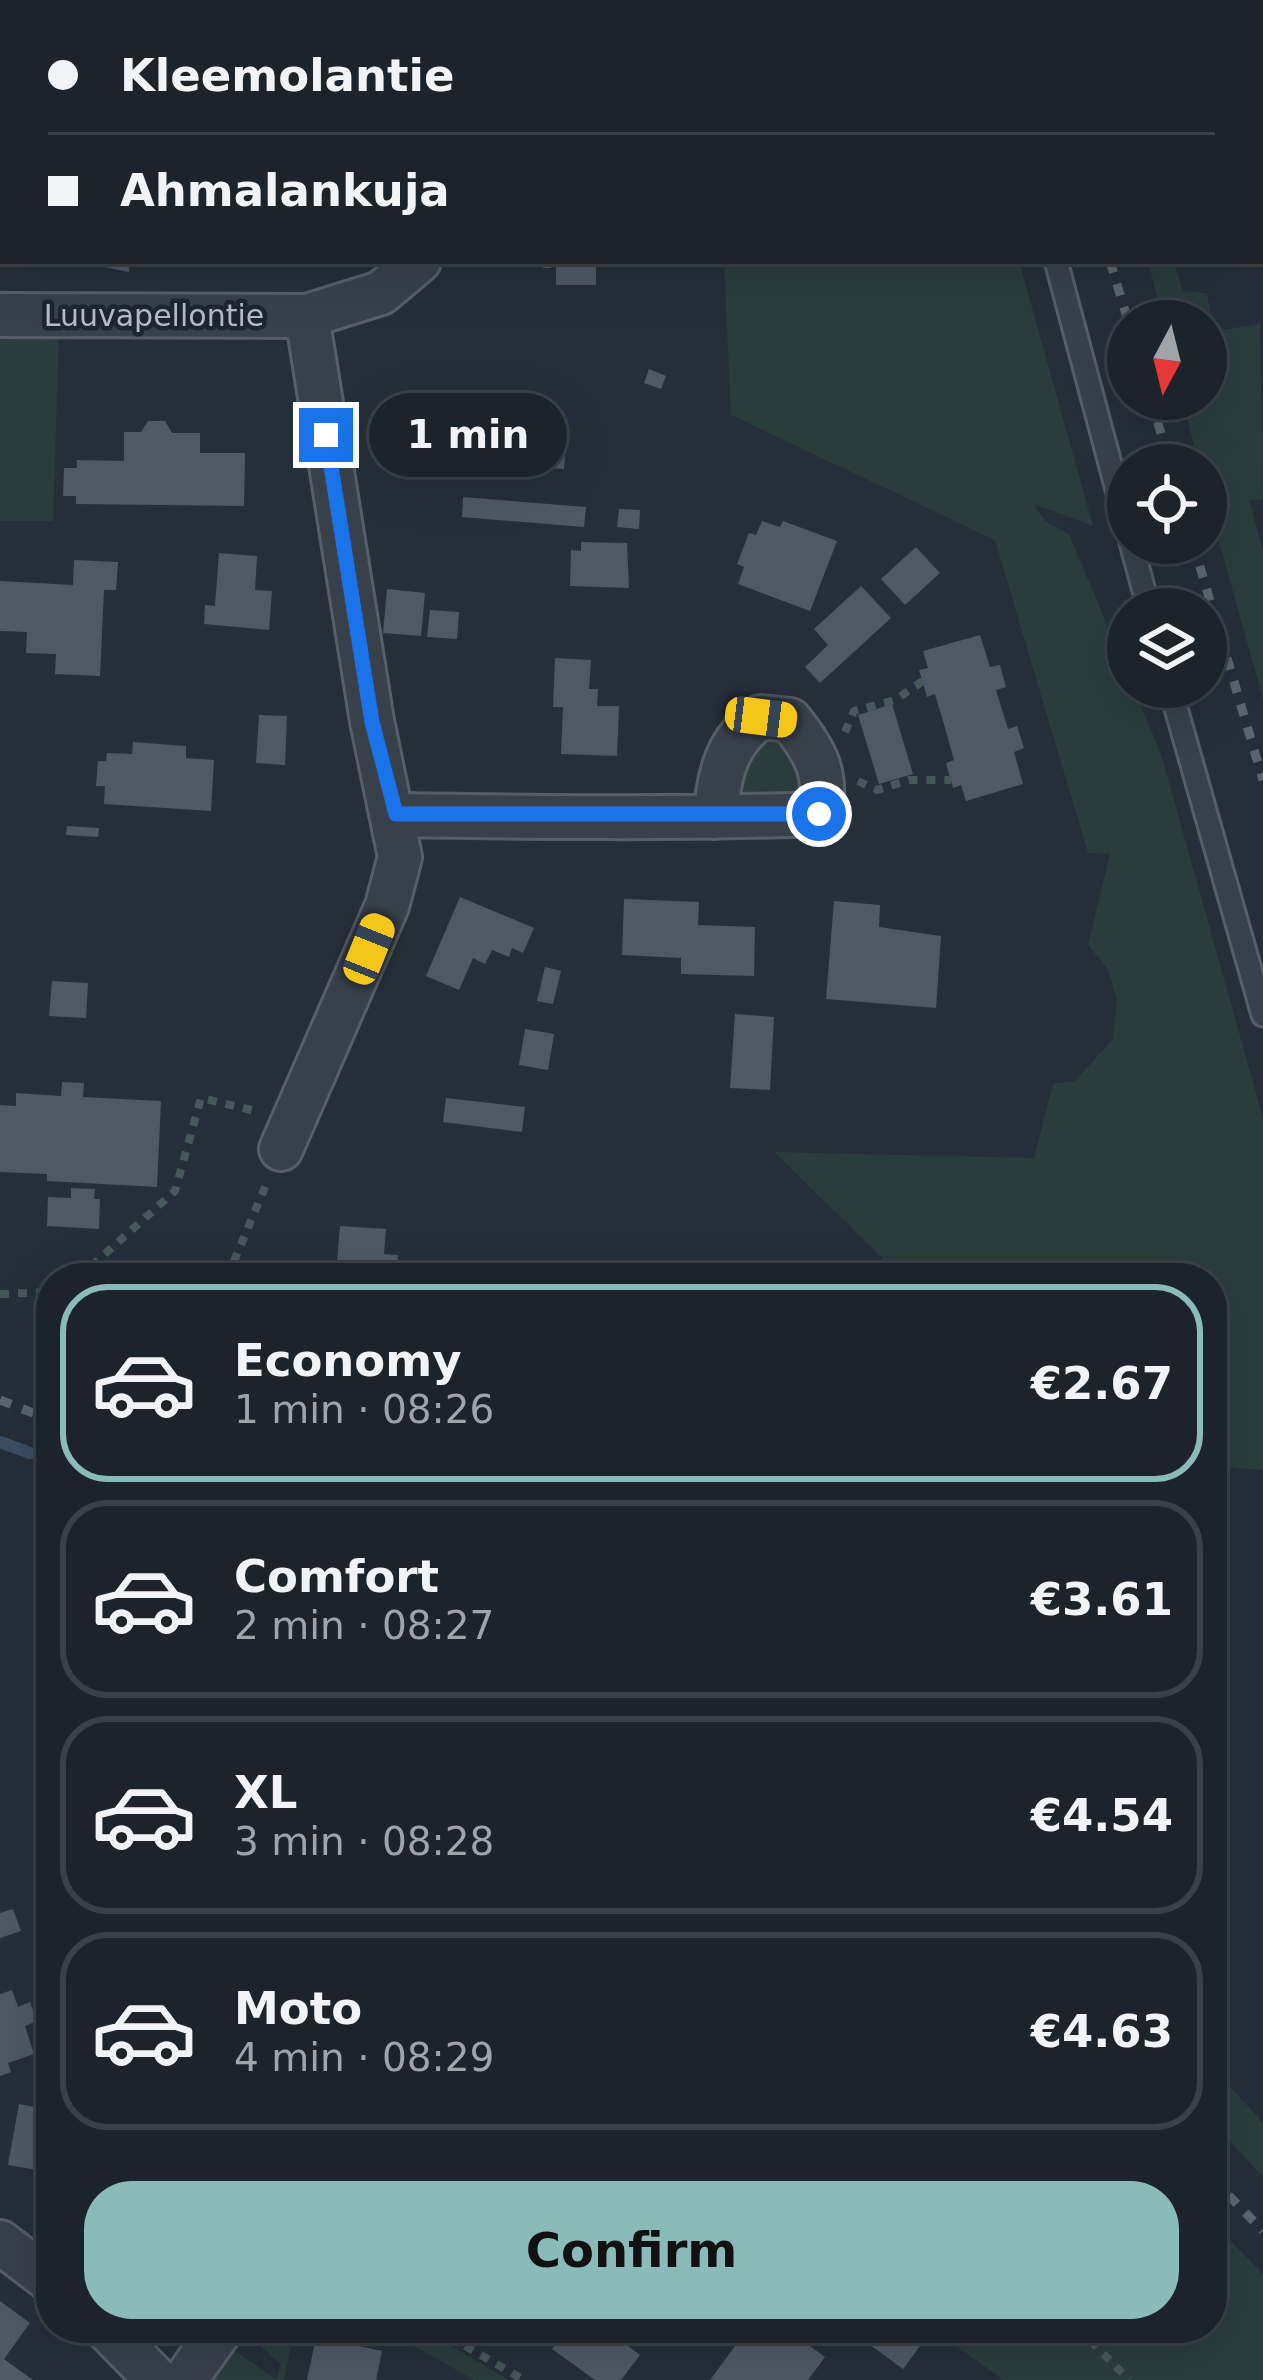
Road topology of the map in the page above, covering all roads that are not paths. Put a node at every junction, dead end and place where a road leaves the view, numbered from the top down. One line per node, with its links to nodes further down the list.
1 (415, 264): 4 (street, Luuvapellontie)
2 (1057, 264): 5 (lane)
3 (0, 315): 4 (street, Luuvapellontie)
4 (307, 316): 7 (street)
5 (1107, 452)
6 (1175, 708): 9 (lane)
7 (396, 814): 8 (street); 10 (street)
8 (715, 817)
9 (1263, 1015)
10 (290, 1135)
11 (0, 2242): 12 (street)
12 (36, 2270)
13 (121, 2343): 15 (street)
14 (211, 2343): 16 (street)
15 (157, 2380)
16 (185, 2380)

